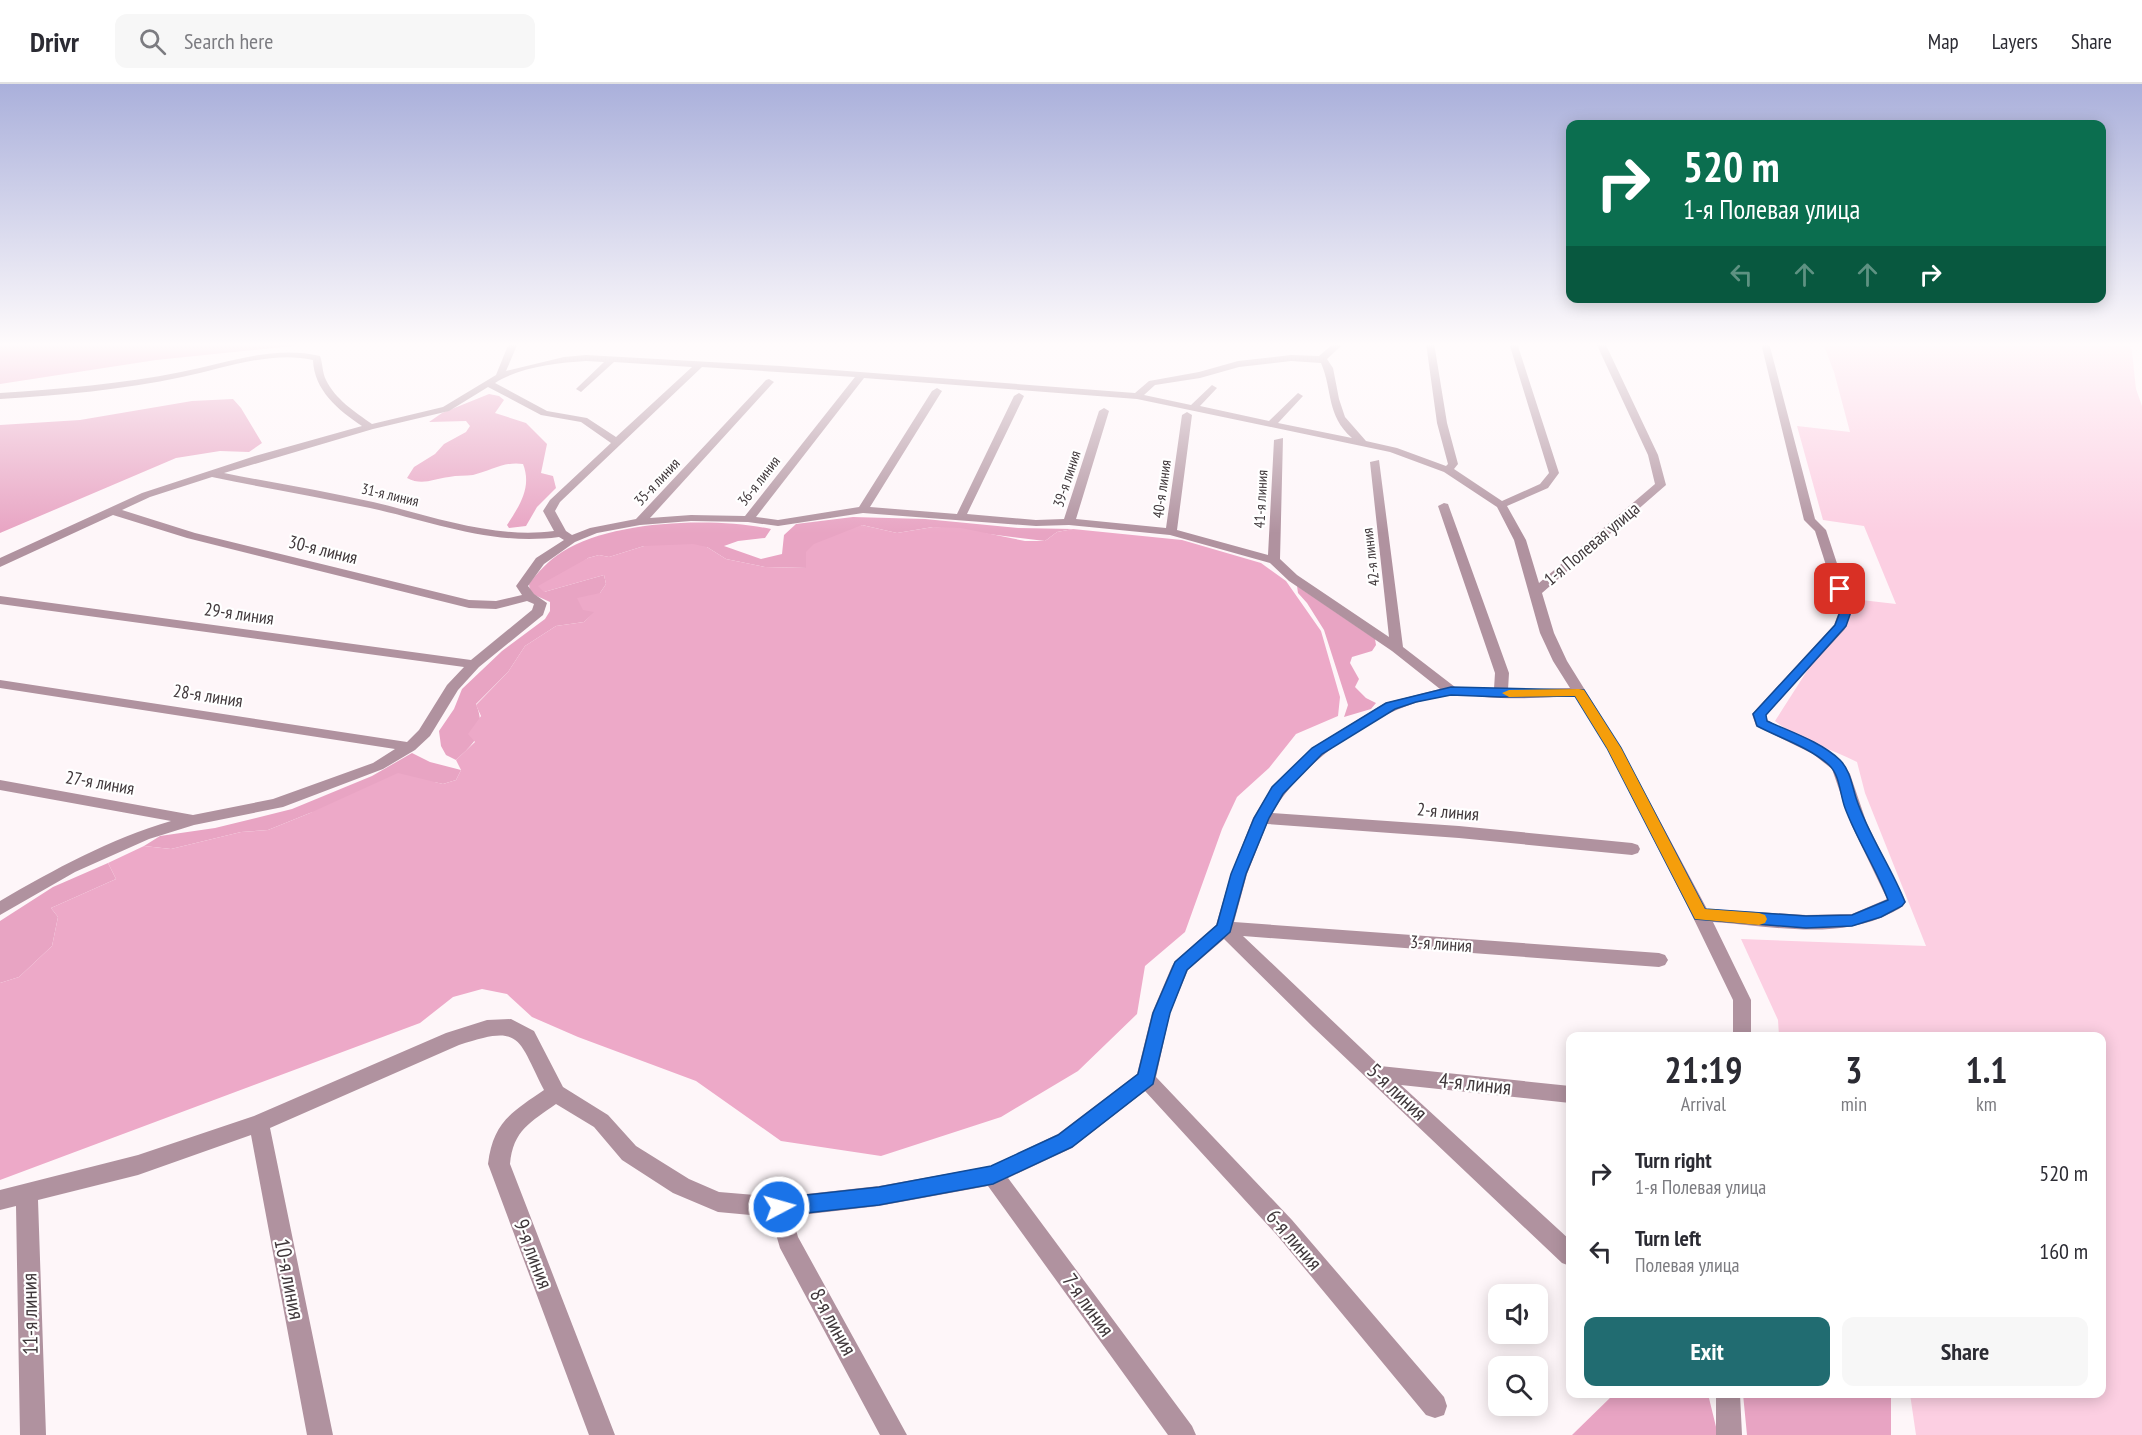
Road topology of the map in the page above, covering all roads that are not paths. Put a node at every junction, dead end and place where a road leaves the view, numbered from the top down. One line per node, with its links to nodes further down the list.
1 (340, 406): 20 (street)
2 (453, 406): 20 (street)
3 (531, 406): 22 (street)
4 (656, 406): 22 (street)
5 (747, 406): 33 (street, 35-я линия)
6 (837, 406): 32 (street, 36-я линия)
7 (928, 406): 30 (street)
8 (1014, 406): 31 (street)
9 (1172, 406): 18 (street)
10 (1195, 406): 18 (street)
11 (1289, 406): 19 (street)
12 (1335, 406): 23 (street)
13 (1439, 406): 25 (street)
14 (1533, 406): 27 (street)
15 (1630, 406): 39 (street, 1-я Полевая улица)
16 (1781, 406): 54 (street)
17 (1104, 411): 34 (street, 39-я линия)
18 (1190, 411): 19 (street); 35 (street, 40-я линия)
19 (1272, 424): 23 (street)
20 (370, 427): 26 (street)
21 (1279, 440): 37 (street, 41-я линия)
22 (618, 443): 36 (street)
23 (1363, 443): 25 (street)
24 (1375, 462): 42 (street, 42-я линия)
25 (1448, 470): 27 (street)
26 (212, 474): 29 (street); 36 (street, 31-я линия)
27 (1501, 505): 39 (street)
28 (1444, 506): 47 (street)
29 (112, 510): 38 (street); 40 (street, 30-я линия)
30 (863, 510): 31 (street); 32 (street)
31 (962, 516): 34 (street)
32 (748, 519): 33 (street)
33 (640, 522): 36 (street)
34 (1069, 522): 35 (street)
35 (1171, 531): 37 (street)
36 (566, 537): 40 (street)
37 (1274, 560): 42 (street)
38 (0, 563)
39 (1535, 592): 46 (street, 1-я Полевая улица)
40 (528, 597): 43 (street)
41 (0, 600): 43 (street, 29-я линия)
42 (1397, 648): 45 (street)
43 (474, 664): 48 (street)
44 (0, 684): 48 (street, 28-я линия)
45 (1451, 691): 47 (street); 50 (street)
46 (1579, 693): 47 (street); 54 (street, 1-я Полевая улица)
47 (1501, 694)
48 (410, 747): 51 (street)
49 (0, 785): 51 (street, 27-я линия)
50 (1262, 818): 52 (street, 2-я линия); 55 (street)
51 (193, 820): 53 (street)
52 (1632, 849)
53 (0, 909)
54 (1700, 915): 57 (street, 1-я Полевая улица)
55 (1224, 928): 56 (street, 3-я линия); 58 (street, 5-я линия); 59 (street)
56 (1659, 960)
57 (1742, 1032)
58 (1379, 1074): 61 (street, 4-я линия); 67 (street, 5-я линия)
59 (1146, 1078): 63 (street); 69 (street, 6-я линия)
60 (556, 1093): 62 (street); 66 (street); 72 (street, 9-я линия)
61 (1566, 1094)
62 (259, 1123): 64 (street); 71 (street, 10-я линия)
63 (993, 1175): 66 (street); 74 (street, 7-я линия)
64 (27, 1193): 65 (street); 70 (street, 11-я линия)
65 (0, 1200)
66 (779, 1207): 73 (street, 8-я линия)
67 (1566, 1251)
68 (1728, 1398): 75 (street)
69 (1435, 1406)
70 (33, 1435)
71 (320, 1435)
72 (602, 1435)
73 (894, 1435)
74 (1182, 1435)
75 (1729, 1435)

